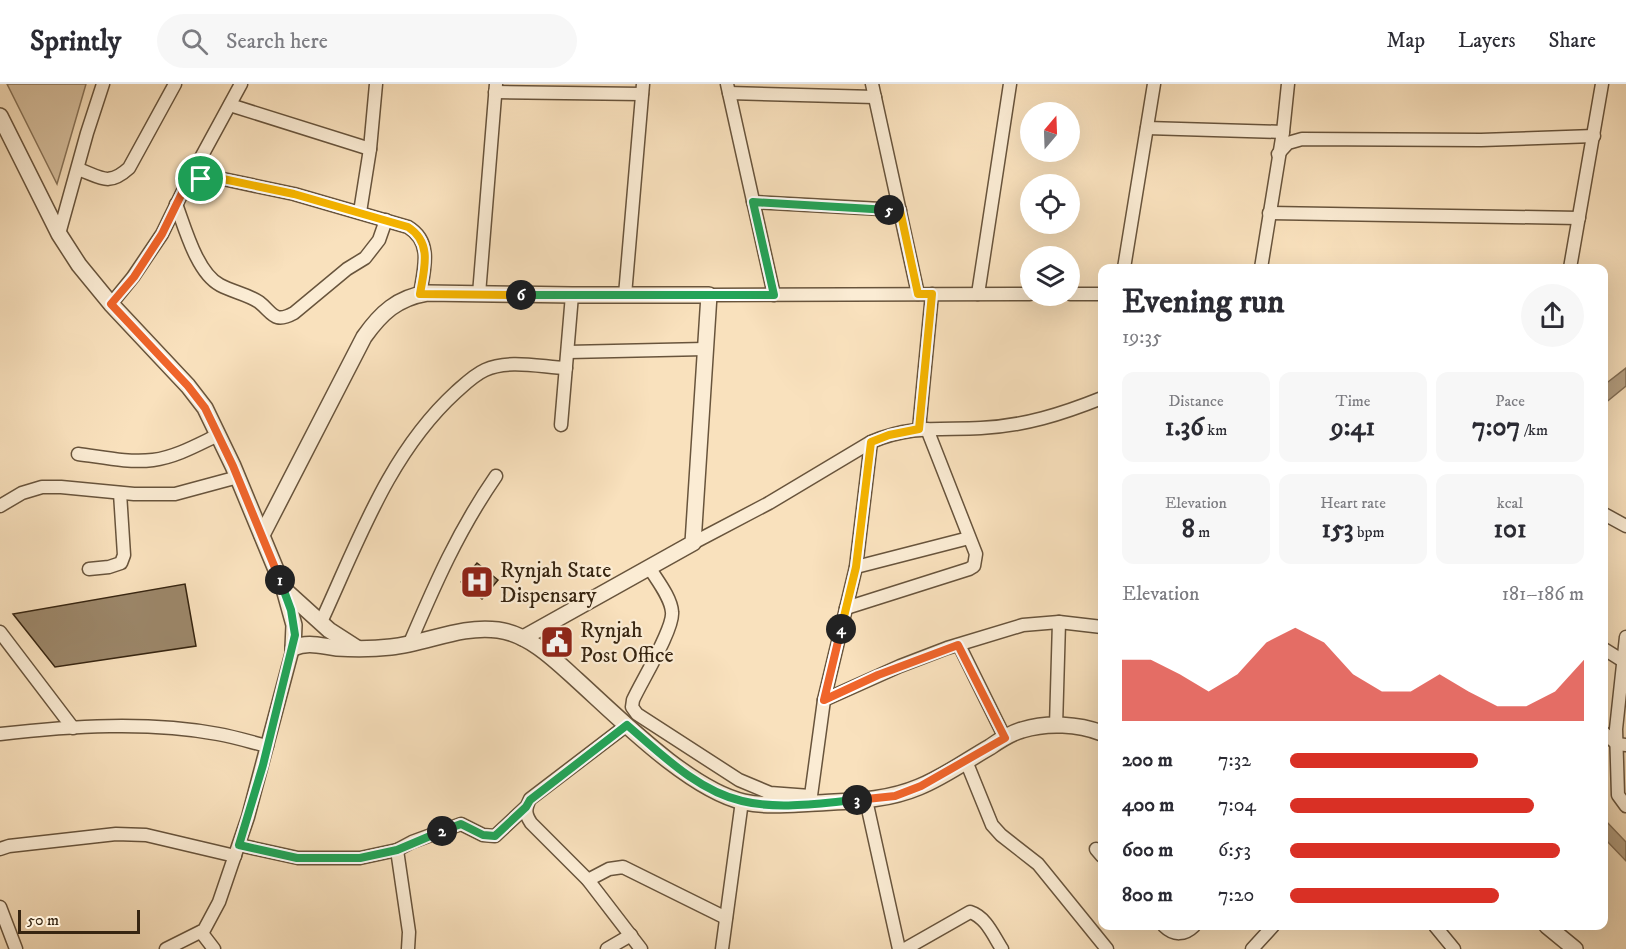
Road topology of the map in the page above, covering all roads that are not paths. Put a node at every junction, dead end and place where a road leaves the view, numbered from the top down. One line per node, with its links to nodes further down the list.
1 (103, 84): 21 (street)
2 (175, 84): 21 (street)
3 (241, 84): 14 (street)
4 (376, 84): 19 (street)
5 (872, 84): 13 (street)
6 (1010, 84): 38 (street)
7 (1154, 84): 16 (street)
8 (1288, 84): 17 (street)
9 (1602, 84): 18 (street)
10 (496, 88): 11 (street); 35 (street)
11 (642, 89): 42 (street)
12 (728, 89): 13 (street); 23 (street)
13 (875, 97): 25 (street)
14 (230, 105): 19 (street); 22 (street)
15 (0, 116): 30 (street)
16 (1147, 128): 17 (street); 31 (street)
17 (1283, 132): 20 (street)
18 (1594, 136): 20 (street); 28 (street)
19 (369, 149): 26 (street)
20 (1278, 153): 27 (street)
21 (78, 169): 30 (street)
22 (184, 189): 24 (street); 26 (street)
23 (753, 202): 25 (street); 44 (street)
24 (176, 204): 29 (street); 46 (street)
25 (900, 210): 36 (street)
26 (360, 212): 29 (street)
27 (1269, 213): 28 (street); 32 (street)
28 (1579, 218): 33 (street)
29 (386, 220): 34 (street)
30 (59, 234): 46 (street)
31 (1125, 264)
32 (1262, 264)
33 (1571, 264)
34 (420, 294): 35 (street); 62 (street)
35 (479, 294): 45 (street)
36 (918, 294): 37 (street); 44 (street)
37 (932, 294): 38 (street); 52 (street)
38 (978, 294): 39 (street)
39 (1020, 294)
40 (1080, 294): 41 (street)
41 (1098, 294)
42 (624, 295): 43 (street); 45 (street)
43 (709, 295): 44 (street); 47 (street)
44 (774, 295)
45 (572, 296): 48 (street)
46 (111, 304): 53 (street)
47 (705, 349): 48 (street); 64 (street)
48 (567, 352): 49 (street)
49 (566, 368): 51 (street); 70 (street)
50 (1098, 400): 52 (street)
51 (561, 425)
52 (923, 429): 54 (street); 63 (street)
53 (218, 435): 55 (street); 57 (street)
54 (871, 442): 64 (street); 66 (street)
55 (78, 454)
56 (496, 476): 76 (street)
57 (238, 477): 58 (street); 62 (street)
58 (120, 493): 59 (street); 67 (street)
59 (0, 506)
60 (1608, 516): 61 (street)
61 (1626, 526)
62 (262, 536): 68 (street)
63 (969, 538): 66 (street); 69 (street)
64 (693, 543): 65 (street)
65 (649, 567): 74 (street); 93 (street)
66 (856, 567): 69 (street)
67 (89, 569)
68 (284, 589): 70 (street); 78 (street)
69 (846, 608): 82 (street)
70 (321, 622): 79 (street)
71 (1059, 622): 72 (street); 77 (street); 84 (street)
72 (1098, 627)
73 (0, 632): 85 (street)
74 (523, 638): 76 (street); 83 (street)
75 (1626, 638): 81 (street)
76 (409, 645): 79 (street)
77 (958, 645): 82 (street); 89 (street)
78 (293, 648): 79 (street); 91 (street)
79 (360, 649)
80 (1608, 652): 81 (street)
81 (1623, 661): 90 (street)
82 (824, 700): 93 (street)
83 (627, 725): 95 (street); 97 (street)
84 (1056, 726): 86 (street); 89 (street)
85 (73, 728): 87 (street); 91 (street)
86 (1098, 732)
87 (0, 734)
88 (1608, 737): 90 (street)
89 (1005, 738): 92 (street)
90 (1621, 745): 96 (street)
91 (267, 746): 100 (street)
92 (966, 761): 94 (street); 121 (street)
93 (810, 800): 94 (street); 95 (street)
94 (866, 800): 118 (street)
95 (742, 801): 103 (street)
96 (1626, 806)
97 (526, 807): 99 (street); 101 (street)
98 (0, 849): 100 (street)
99 (397, 850): 100 (street); 114 (street)
100 (237, 851): 109 (street)
101 (588, 880): 103 (street); 110 (street)
102 (0, 908): 111 (street)
103 (726, 918): 117 (street)
104 (1169, 930): 105 (street)
105 (1189, 930)
106 (1270, 930): 122 (street)
107 (1438, 930): 123 (street)
108 (1552, 930): 124 (street)
109 (201, 932): 112 (street); 113 (street)
110 (631, 935): 115 (street); 116 (street)
111 (16, 949)
112 (166, 949)
113 (214, 949)
114 (408, 949)
115 (607, 949)
116 (641, 949)
117 (722, 949)
118 (899, 949)
119 (905, 949): 120 (street)
120 (1002, 949)
121 (1107, 949)
122 (1254, 949)
123 (1454, 949)
124 (1575, 949)

